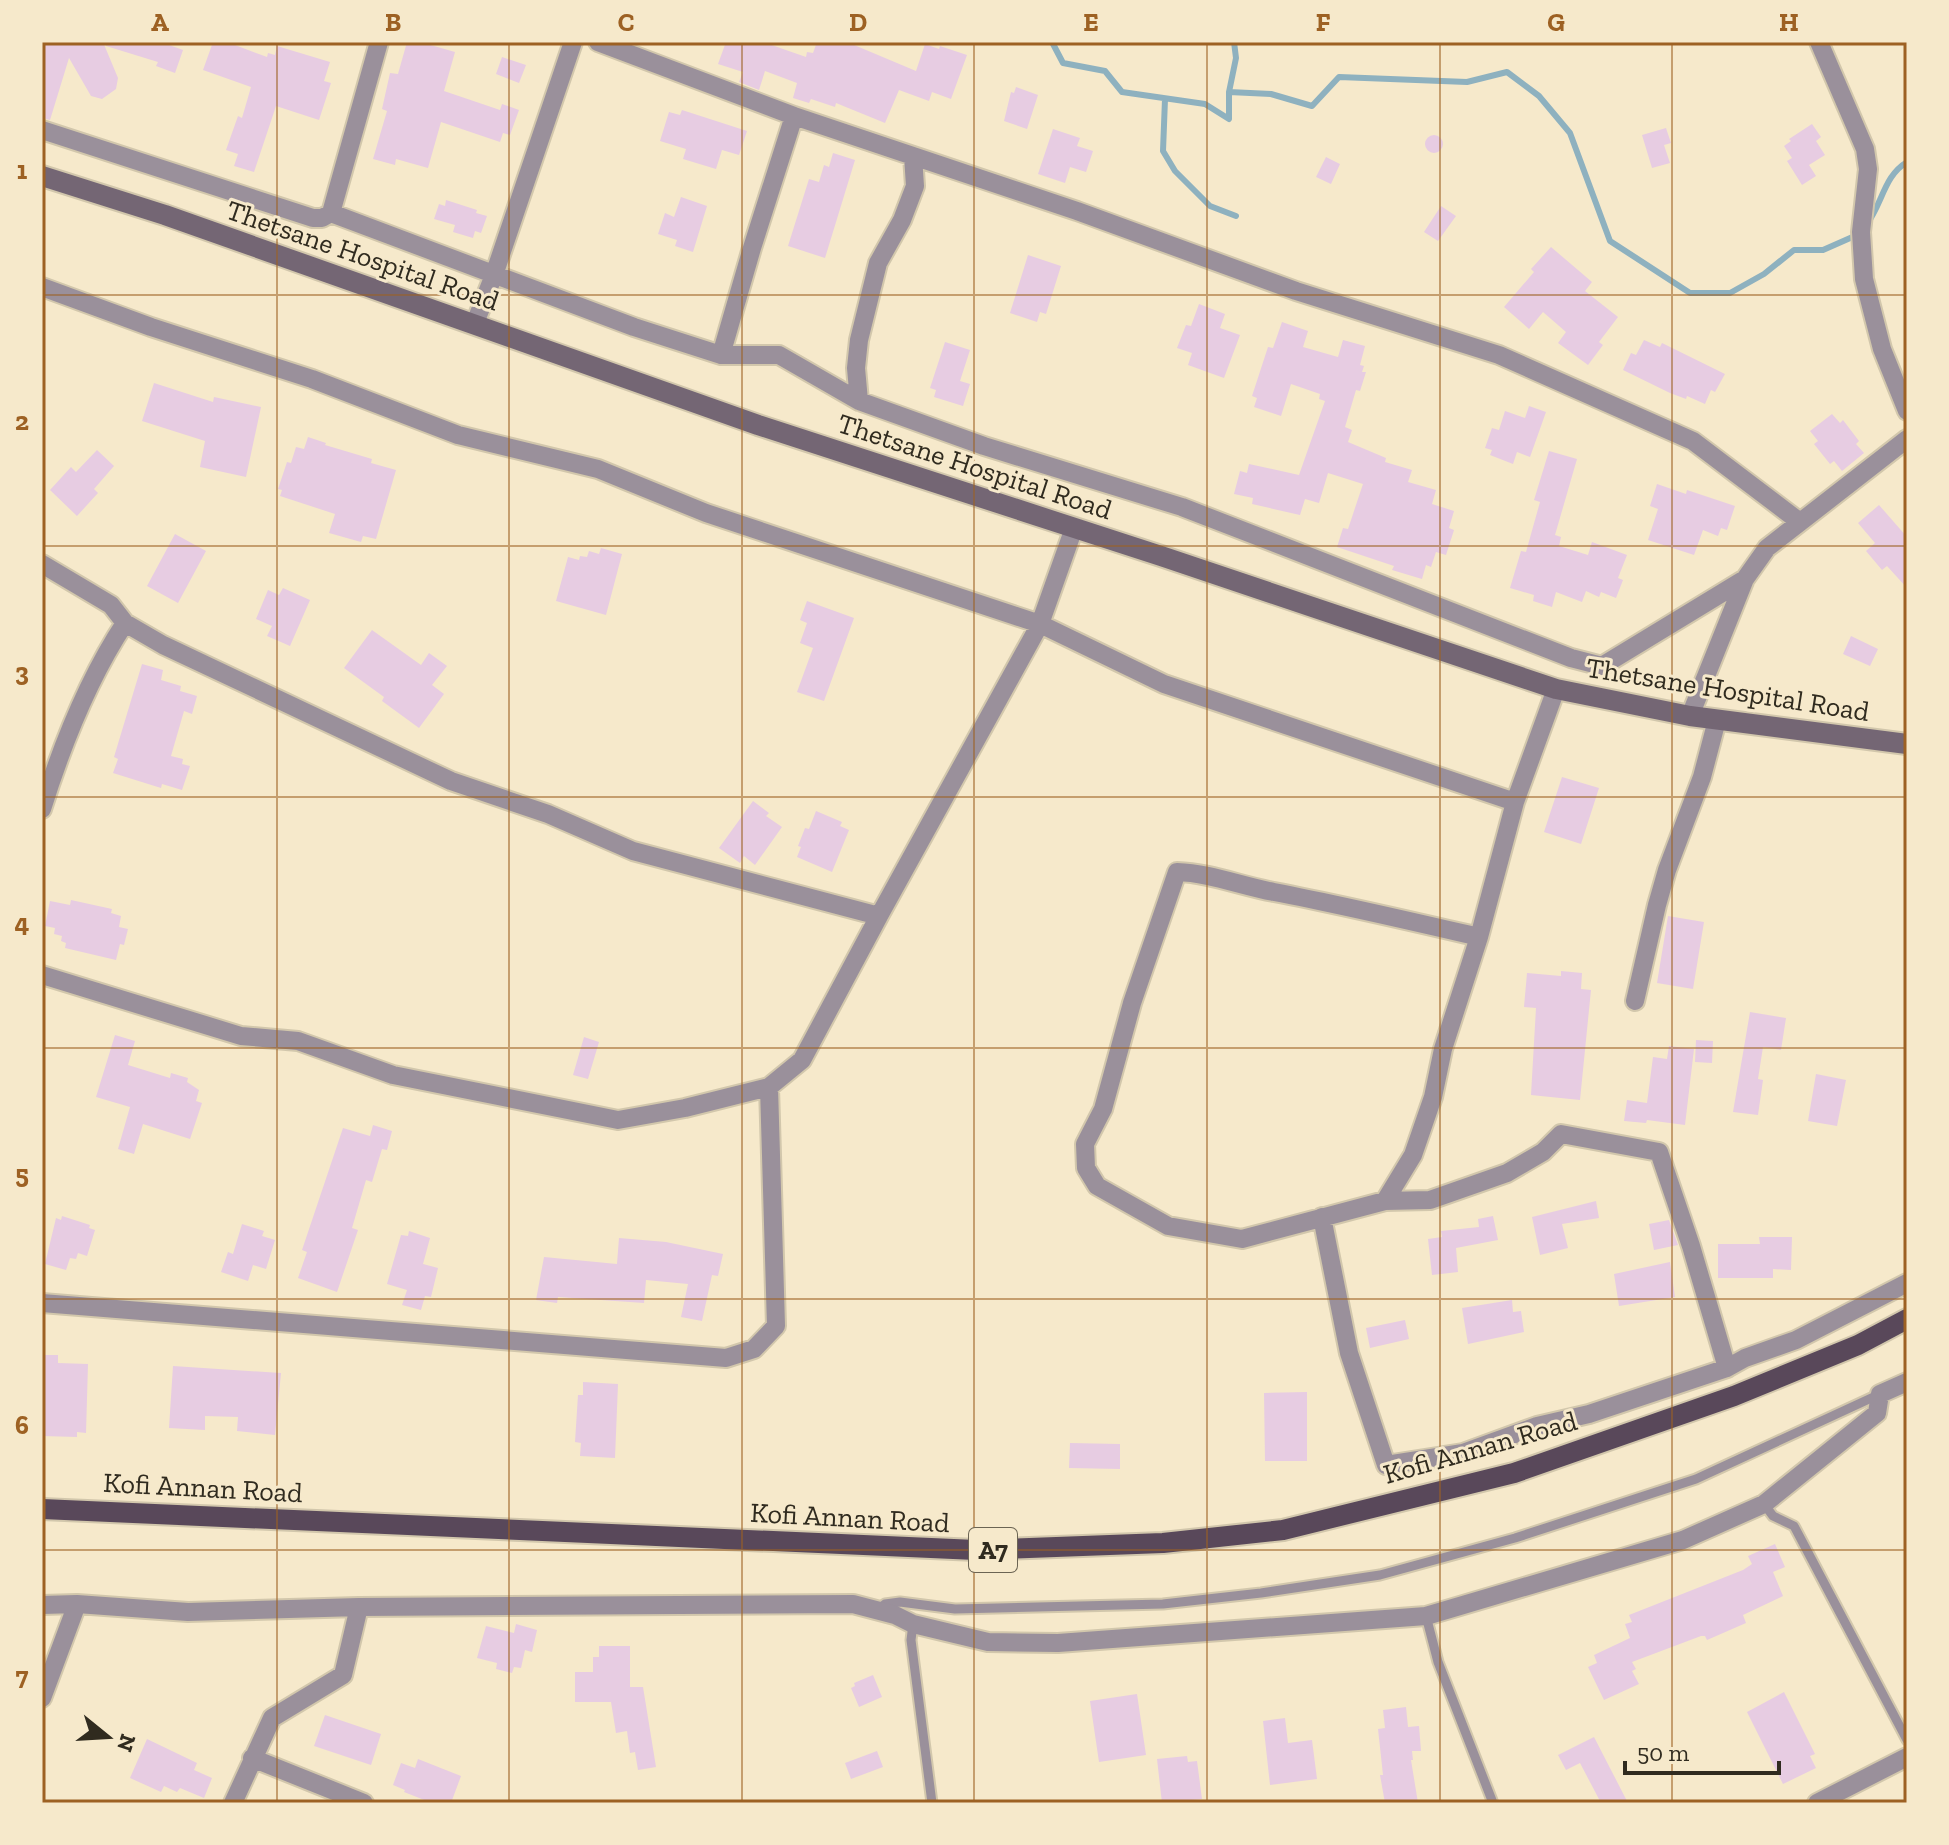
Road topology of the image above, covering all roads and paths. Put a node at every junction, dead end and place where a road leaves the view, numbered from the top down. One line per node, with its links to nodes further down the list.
1 (379, 42): 9 (street)
2 (573, 42): 10 (street)
3 (598, 42): 5 (street)
4 (1819, 42): 15 (street)
5 (794, 116): 7 (street); 13 (street)
6 (42, 130): 9 (street)
7 (913, 156): 14 (street); 17 (street)
8 (42, 176): 12 (main road, Thetsane Hospital Road)
9 (331, 213): 10 (street)
10 (494, 275): 12 (street); 13 (street)
11 (42, 287): 22 (street)
12 (475, 323): 18 (main road, Thetsane Hospital Road)
13 (721, 355): 14 (street)
14 (859, 401): 20 (street)
15 (1907, 411)
16 (1907, 439): 17 (street)
17 (1800, 522): 20 (street)
18 (1074, 528): 22 (street); 23 (main road, Thetsane Hospital Road)
19 (42, 564): 21 (street)
20 (1745, 579): 24 (street)
21 (125, 623): 28 (street); 29 (street)
22 (1040, 624): 27 (street); 29 (street)
23 (1556, 689): 24 (main road, Thetsane Hospital Road); 27 (street)
24 (1690, 716): 25 (main road, Thetsane Hospital Road)
25 (1717, 720): 26 (main road, Thetsane Hospital Road); 32 (street)
26 (1907, 744)
27 (1515, 802): 30 (street)
28 (42, 809)
29 (879, 916): 33 (street)
30 (1479, 937): 34 (street); 35 (street)
31 (42, 975): 33 (street)
32 (1635, 1001)
33 (769, 1087): 37 (street)
34 (1385, 1201): 35 (street); 39 (street)
35 (1322, 1217): 39 (street)
36 (1907, 1283): 39 (street)
37 (42, 1303)
38 (1907, 1319): 43 (main road, Kofi Annan Road / A7)
39 (1727, 1368)
40 (1907, 1382): 41 (street)
41 (1880, 1394): 42 (street); 47 (lane)
42 (1764, 1504): 48 (street); 51 (lane)
43 (42, 1509)
44 (77, 1604): 45 (street); 46 (street); 50 (street)
45 (42, 1605)
46 (359, 1607): 47 (street); 53 (street)
47 (878, 1610): 49 (street)
48 (1426, 1616): 49 (street); 57 (lane)
49 (913, 1624): 56 (lane)
50 (42, 1698)
51 (1907, 1740)
52 (1907, 1757): 58 (street)
53 (252, 1758): 54 (street); 55 (street)
54 (233, 1803)
55 (364, 1803)
56 (932, 1803)
57 (1493, 1803)
58 (1817, 1803)

